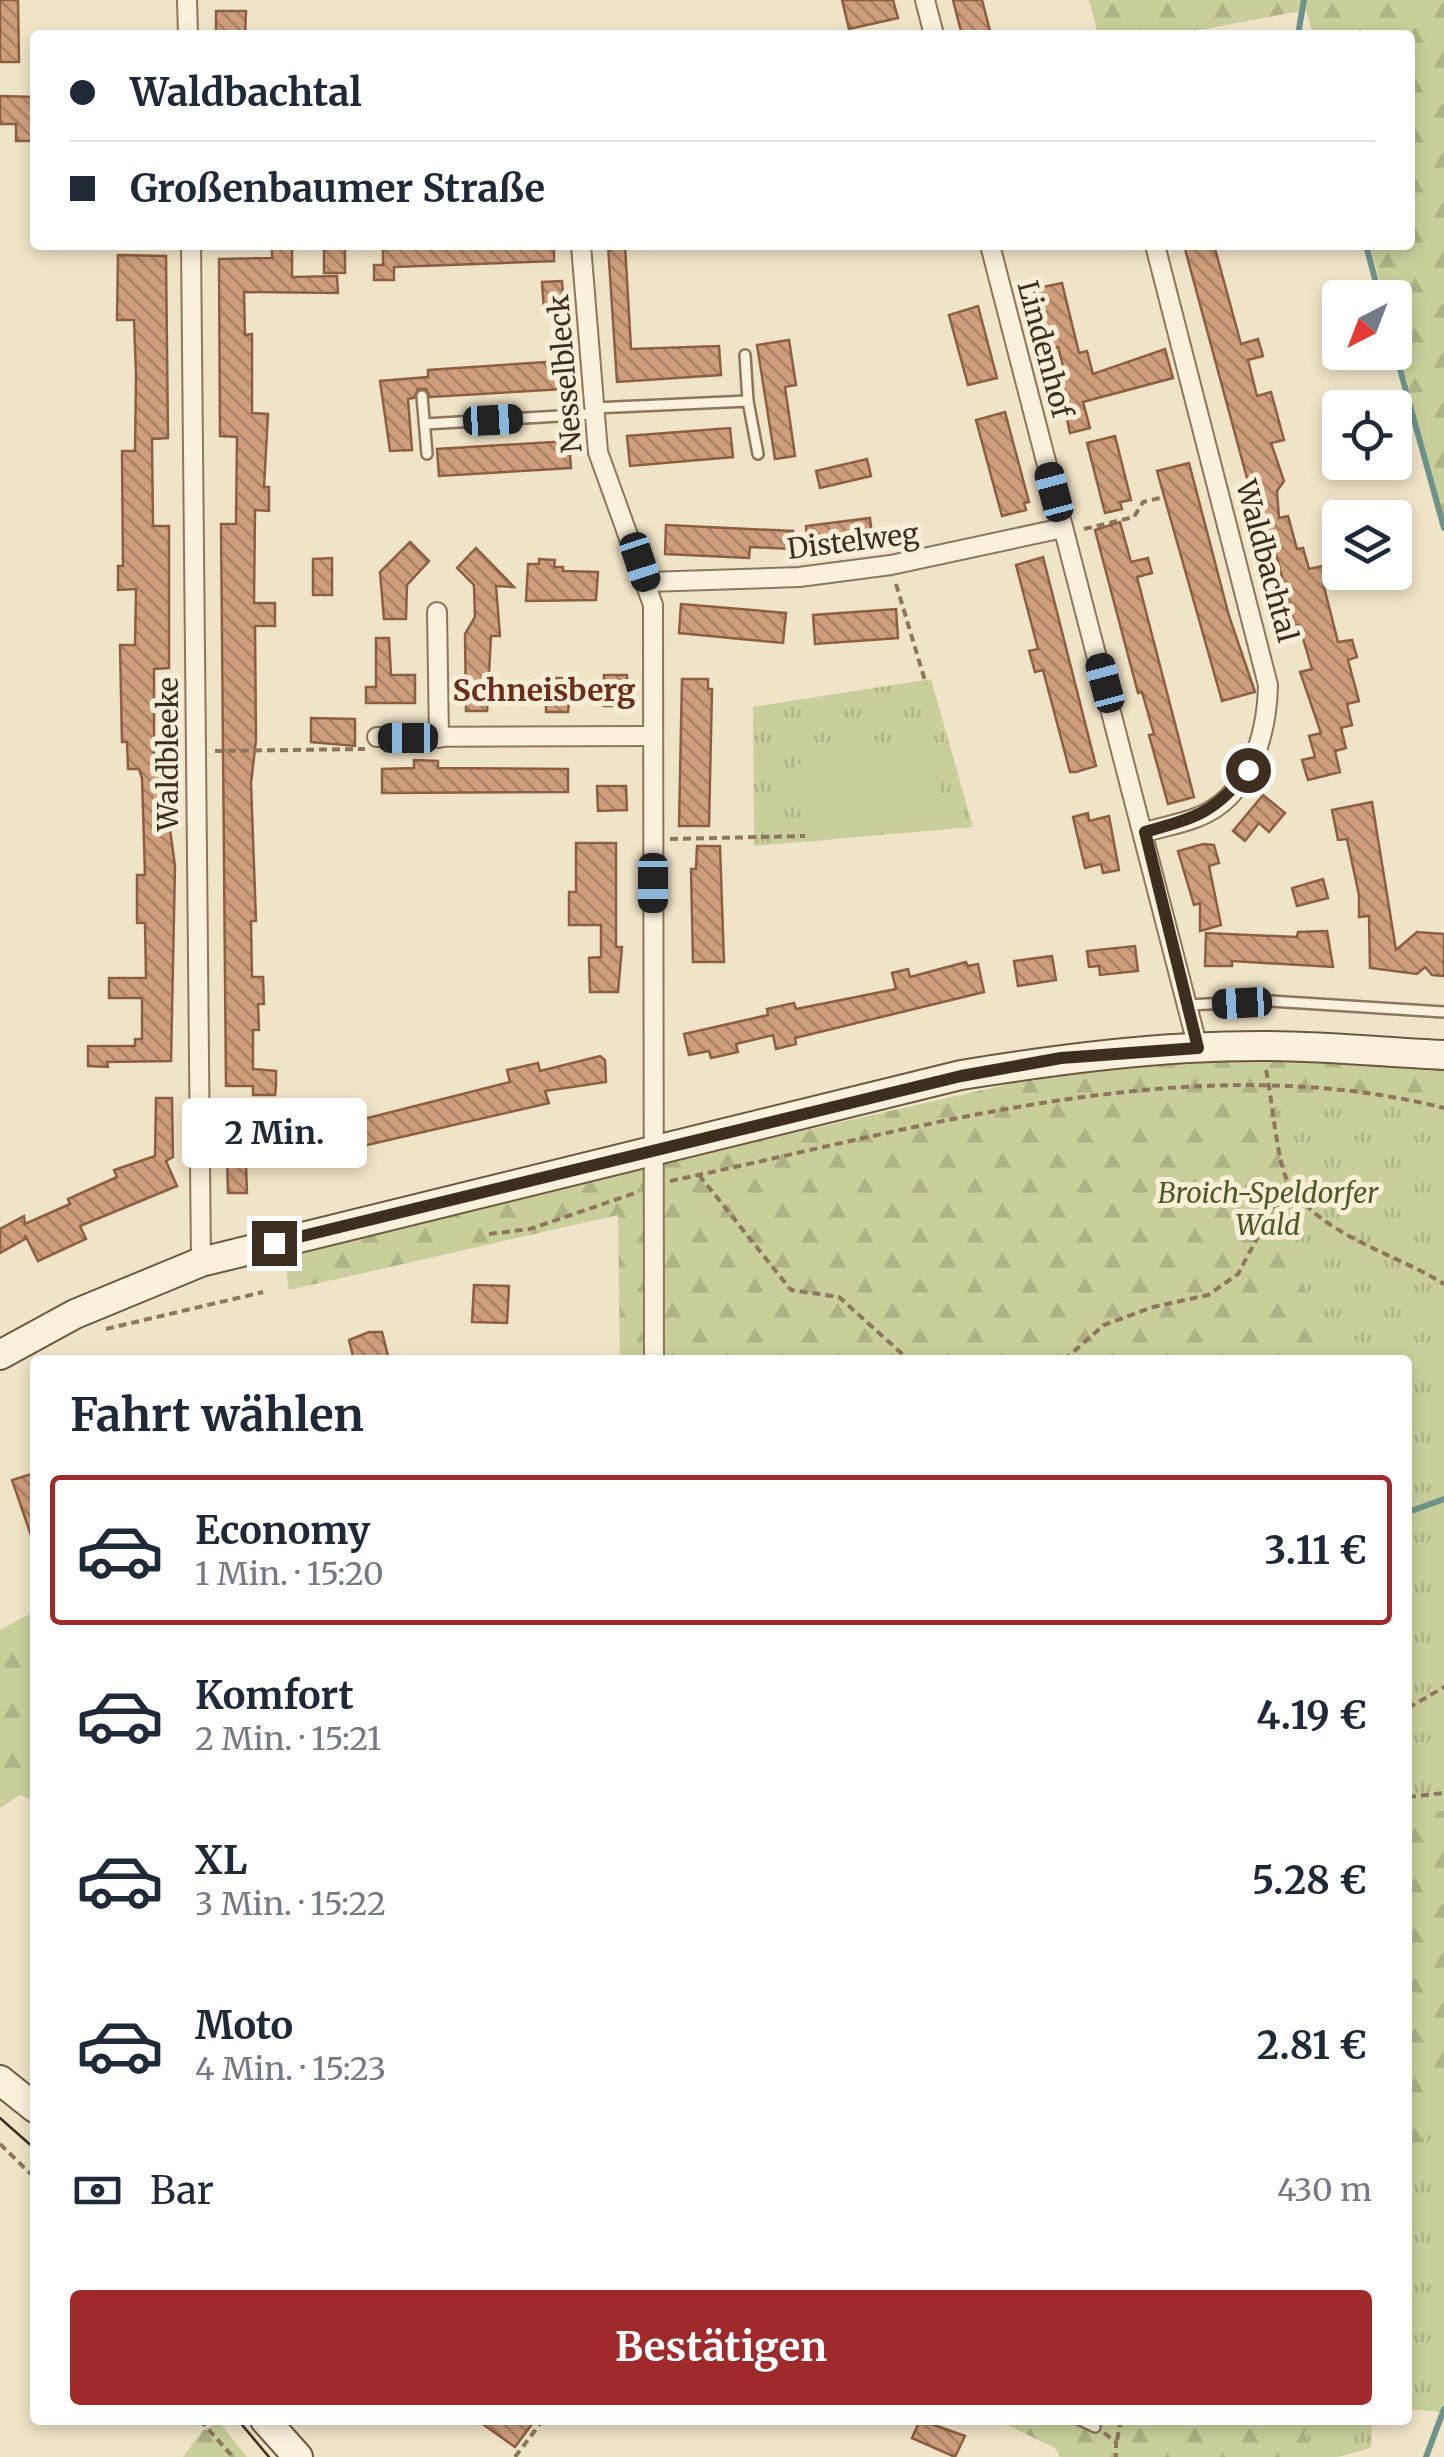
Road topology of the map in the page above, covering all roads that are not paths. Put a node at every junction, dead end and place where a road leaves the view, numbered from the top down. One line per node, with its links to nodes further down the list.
1 (188, 0): 3 (street)
2 (925, 0): 4 (street)
3 (188, 30)
4 (933, 30)
5 (191, 250): 28 (street, Waldbleeke)
6 (581, 250): 12 (street, Nesselbleck)
7 (991, 250): 16 (street, Lindenhof)
8 (1155, 250): 22 (street, Waldbachtal)
9 (745, 356): 11 (lane)
10 (422, 396): 13 (lane)
11 (748, 402): 12 (lane); 15 (lane)
12 (594, 411): 13 (lane); 17 (street, Nesselbleck)
13 (425, 424): 14 (lane)
14 (427, 454)
15 (758, 454)
16 (1064, 531): 17 (street, Distelweg); 22 (street, Lindenhof)
17 (647, 582): 19 (street, Nesselbleck)
18 (438, 612): 21 (street)
19 (652, 736): 21 (street); 27 (street, Nesselbleck)
20 (377, 737): 21 (street)
21 (439, 738)
22 (1145, 832): 23 (street, Lindenhof)
23 (1186, 1006): 24 (lane); 25 (street, Lindenhof)
24 (1444, 1012)
25 (1198, 1048): 26 (street); 27 (street)
26 (1444, 1056)
27 (652, 1149): 28 (street); 30 (street, Nesselbleck)
28 (201, 1262): 29 (street)
29 (0, 1355)
30 (654, 1355)
31 (0, 2080): 32 (street)
32 (30, 2104)
33 (270, 2425): 36 (street)
34 (1091, 2425): 35 (lane)
35 (1095, 2427)
36 (298, 2457)

